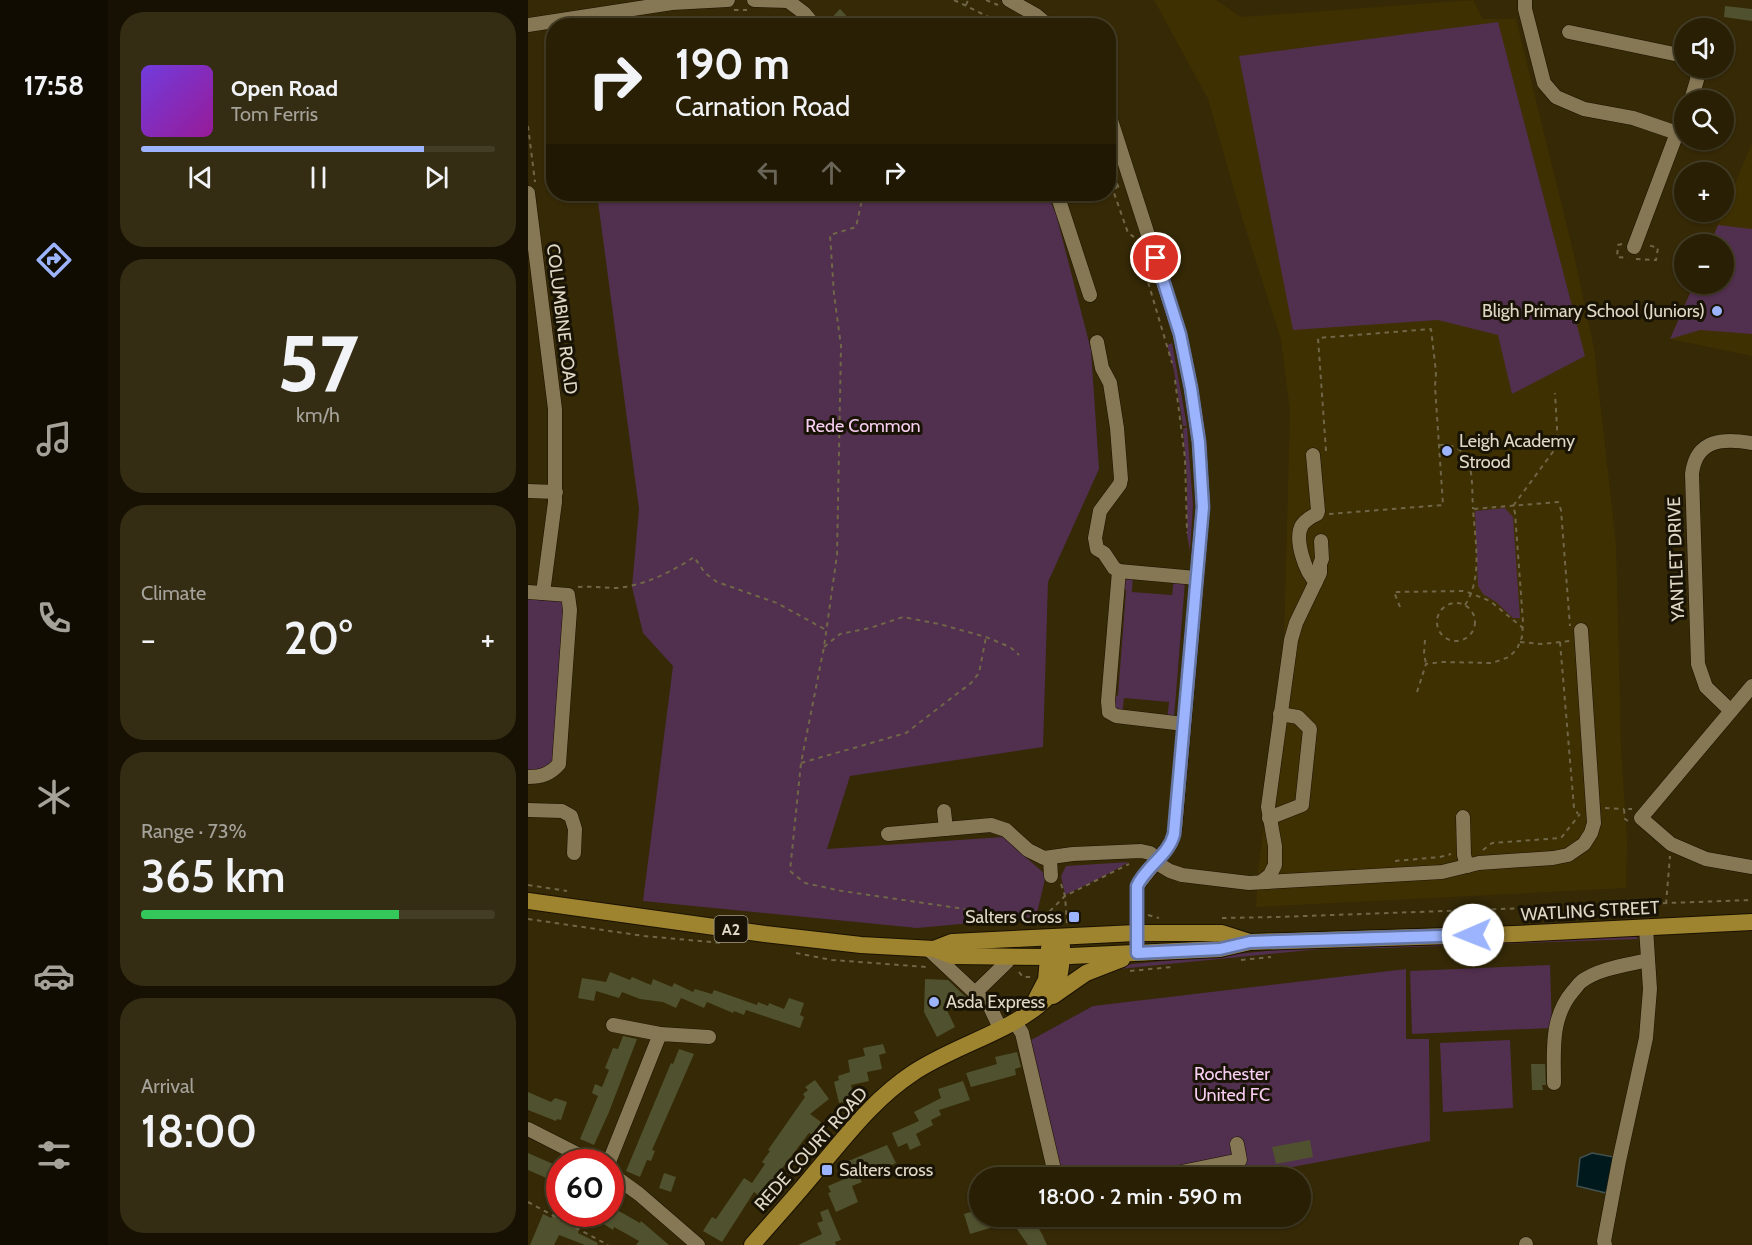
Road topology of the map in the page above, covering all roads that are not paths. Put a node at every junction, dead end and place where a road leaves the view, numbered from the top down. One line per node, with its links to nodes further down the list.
1 (728, 0): 6 (street)
2 (754, 0): 3 (street)
3 (788, 0): 7 (street)
4 (1009, 0): 8 (street)
5 (1525, 0): 14 (street)
6 (574, 18)
7 (808, 18)
8 (1040, 18)
9 (546, 22): 10 (street)
10 (528, 25)
11 (1569, 32): 12 (street)
12 (1674, 54)
13 (1116, 120): 27 (street)
14 (1674, 132)
15 (1674, 141): 18 (street)
16 (531, 188): 24 (street, COLUMBINE ROAD)
17 (1059, 201): 19 (street)
18 (1635, 244)
19 (1090, 295)
20 (1097, 342): 26 (street)
21 (1752, 443): 33 (street, YANTLET DRIVE)
22 (1312, 455): 28 (street)
23 (528, 491): 24 (street)
24 (556, 492): 30 (street, COLUMBINE ROAD)
25 (1321, 541): 28 (street)
26 (1116, 569): 27 (street); 35 (street)
27 (1196, 578): 35 (street)
28 (1316, 582): 34 (street)
29 (528, 592): 30 (street)
30 (543, 593): 36 (street)
31 (1578, 637): 47 (street)
32 (1752, 686): 33 (street)
33 (1731, 711): 48 (street)
34 (1280, 714): 41 (street); 41 (street)
35 (1184, 724): 45 (street)
36 (528, 777): 37 (street)
37 (528, 788)
38 (528, 810): 44 (street)
39 (944, 811): 42 (street)
40 (1463, 817): 47 (street)
41 (1269, 818): 50 (street)
42 (946, 829): 43 (street); 46 (street)
43 (888, 834)
44 (574, 853)
45 (1153, 858): 46 (street); 50 (street); 55 (street)
46 (1050, 859): 49 (street)
47 (1467, 866): 50 (street)
48 (1752, 867)
49 (1056, 877)
50 (1261, 882)
51 (528, 901): 57 (main road, A2)
52 (1752, 922): 53 (main road, WATLING STREET / A2)
53 (1646, 928): 56 (main road, WATLING STREET / A2); 62 (street)
54 (1052, 929): 55 (main road, WATLING STREET / A2); 57 (main road, WATLING STREET / A2); 61 (main road)
55 (1136, 933): 56 (main road, WATLING STREET / A2); 58 (street)
56 (1250, 942): 58 (main road, WATLING STREET / A2)
57 (930, 948): 59 (main road, WATLING STREET / A2); 63 (street)
58 (1137, 953): 61 (main road, WATLING STREET / A2); 64 (main road, REDE COURT ROAD)
59 (1008, 956): 60 (main road, WATLING STREET / A2); 63 (street)
60 (1026, 957): 61 (main road, WATLING STREET / A2); 64 (main road)
61 (1055, 957): 64 (main road)
62 (1648, 960): 68 (street); 78 (street)
63 (975, 993): 64 (street)
64 (1023, 1014): 73 (street); 77 (main road, REDE COURT ROAD)
65 (613, 1026): 66 (street)
66 (660, 1034): 67 (street); 72 (street)
67 (709, 1037)
68 (1554, 1083)
69 (528, 1129): 71 (street)
70 (1238, 1144): 74 (street)
71 (567, 1149)
72 (614, 1149)
73 (1053, 1167)
74 (1206, 1167)
75 (624, 1184): 76 (street)
76 (698, 1245)
77 (753, 1245)
78 (1605, 1245)

